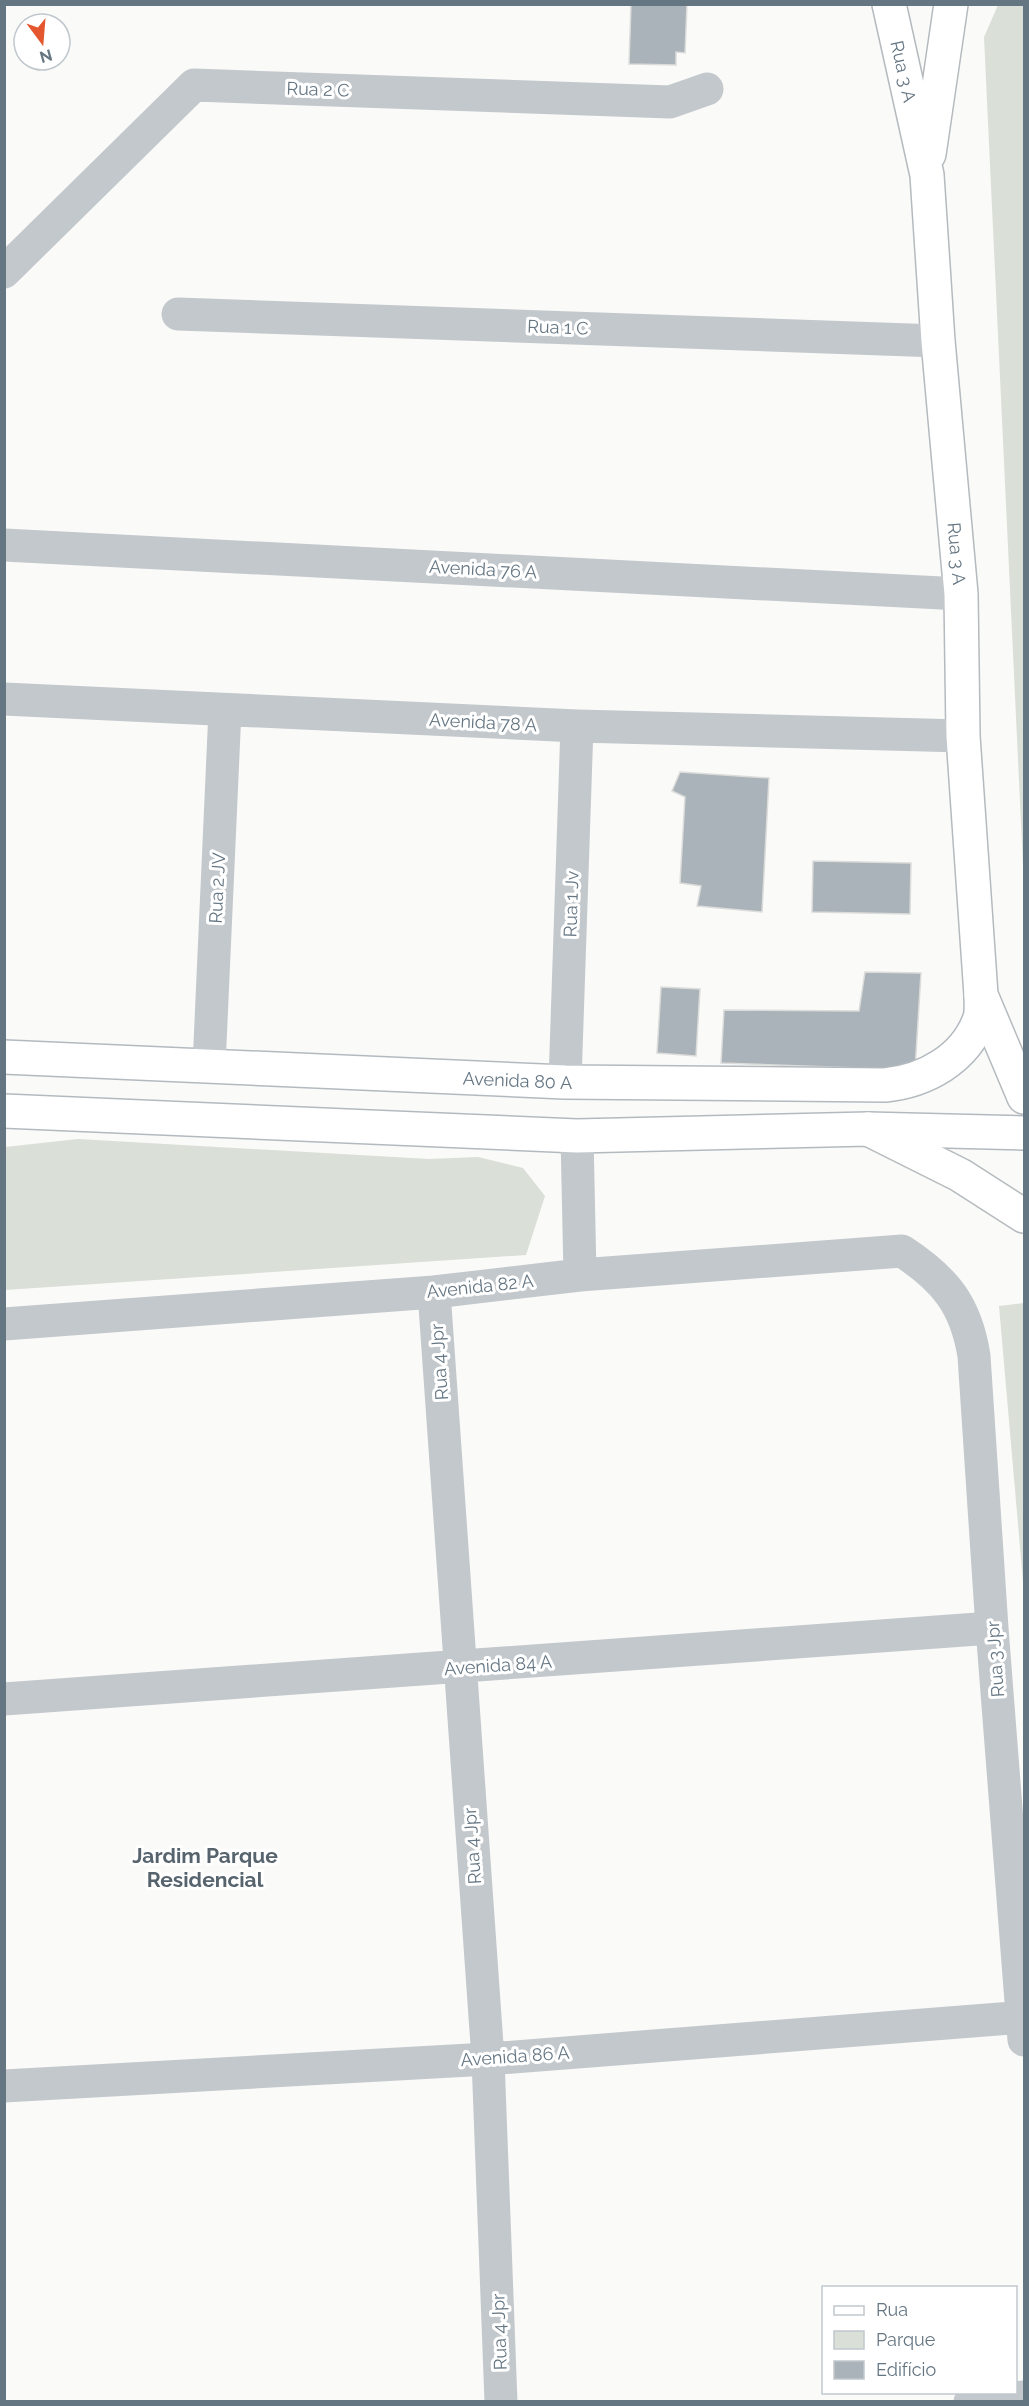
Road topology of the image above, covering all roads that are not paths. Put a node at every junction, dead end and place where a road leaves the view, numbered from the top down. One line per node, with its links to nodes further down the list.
1 (889, 4): 4 (main road, Rua 3 A)
2 (951, 4): 4 (main road)
3 (707, 89): 5 (street, Rua 2 C)
4 (927, 175): 7 (main road, Rua 3 A)
5 (4, 272)
6 (178, 314): 7 (street, Rua 1 C)
7 (938, 341): 9 (main road, Rua 3 A)
8 (4, 545): 9 (street, Avenida 76 A)
9 (961, 594): 13 (main road, Rua 3 A)
10 (4, 699): 11 (street, Avenida 78 A)
11 (225, 710): 12 (street, Avenida 78 A); 16 (street, Rua 2 JV)
12 (577, 726): 13 (street, Avenida 78 A); 17 (street, Rua 1 Jv)
13 (963, 736): 14 (main road, Rua 3 A)
14 (981, 995): 17 (main road, Avenida 80 A); 18 (main road, Rua 3 A)
15 (4, 1057): 16 (main road, Avenida 80 A)
16 (209, 1066): 17 (main road, Avenida 80 A)
17 (565, 1082)
18 (1024, 1097)
19 (4, 1111): 22 (main road)
20 (868, 1130): 21 (main road); 22 (main road); 23 (main road)
21 (1024, 1133)
22 (577, 1136): 24 (street)
23 (1024, 1216)
24 (580, 1275): 25 (street, Avenida 82 A); 26 (street, Avenida 82 A)
25 (945, 1285): 28 (street, Rua 3 Jpr)
26 (434, 1292): 27 (street, Avenida 82 A); 29 (street, Rua 4 Jpr)
27 (4, 1324)
28 (992, 1628): 29 (street, Avenida 84 A); 31 (street, Rua 3 Jpr)
29 (459, 1667): 30 (street, Avenida 84 A); 32 (street, Rua 4 Jpr)
30 (4, 1699)
31 (1024, 2024): 32 (street, Avenida 86 A)
32 (488, 2059): 33 (street, Avenida 86 A); 35 (street, Rua 4 Jpr)
33 (4, 2086)
34 (1024, 2397): 36 (street)
35 (501, 2402)
36 (970, 2402)

